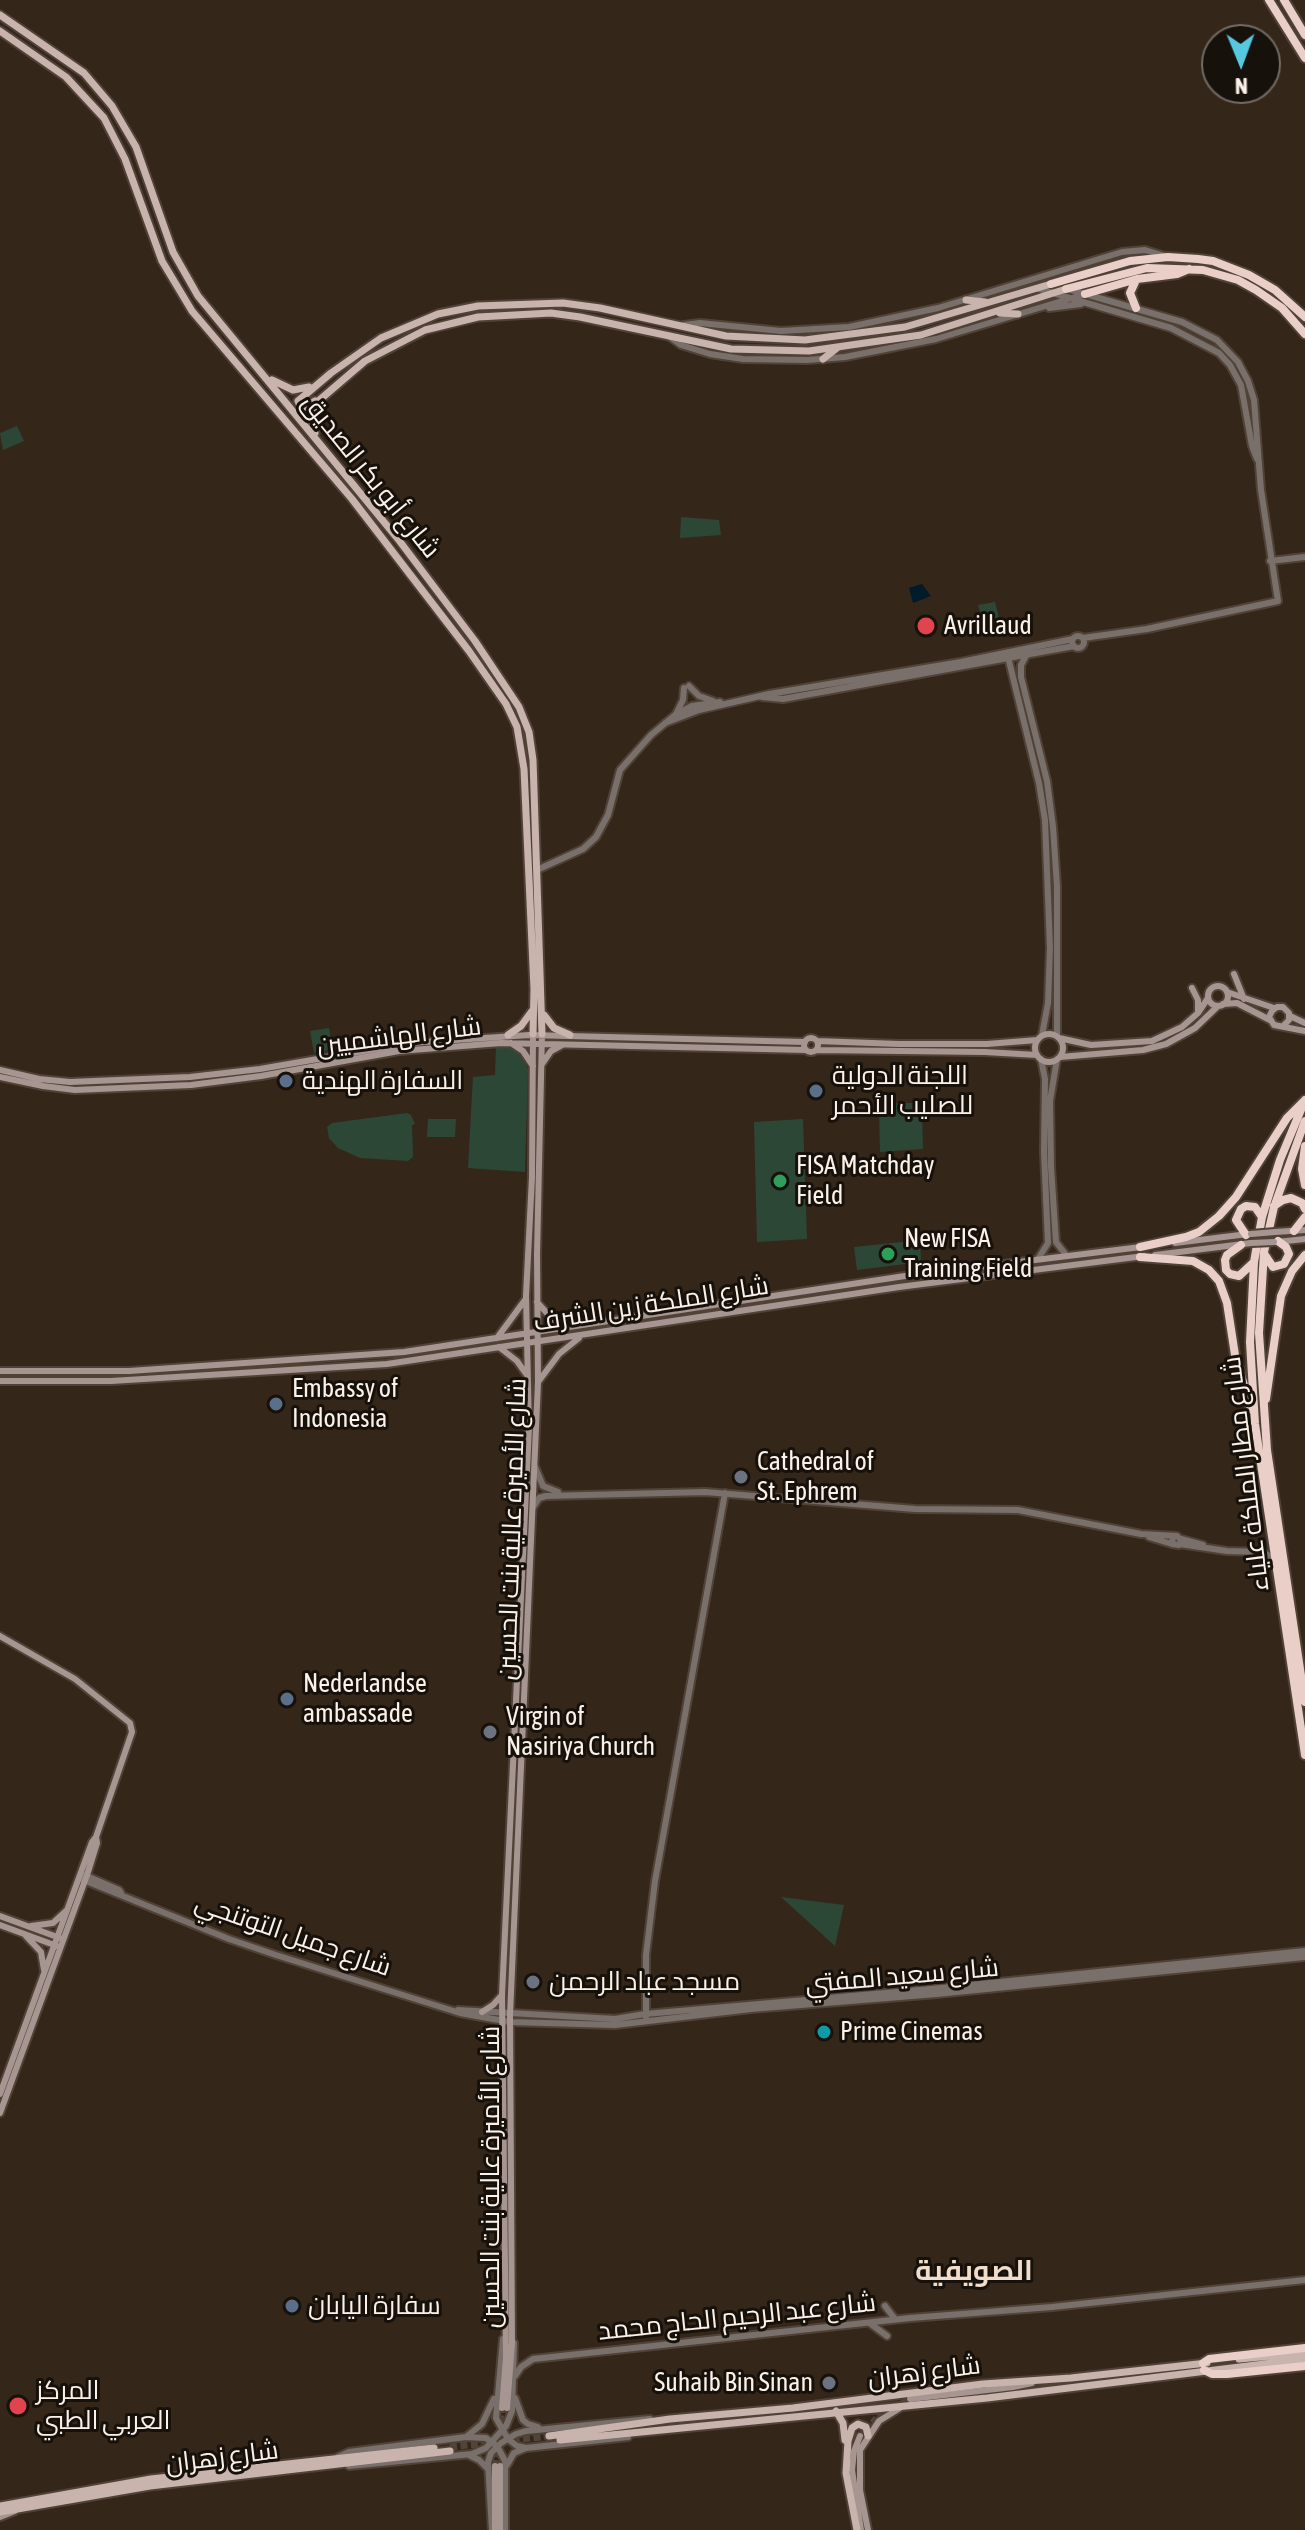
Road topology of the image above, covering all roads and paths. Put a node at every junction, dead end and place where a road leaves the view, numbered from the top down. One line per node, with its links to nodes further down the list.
1 (1269, 0): 6 (highway)
2 (1284, 0): 5 (highway)
3 (0, 15): 25 (main road, شارع أبو بكر الصديق)
4 (0, 31): 43 (main road, شارع أبو بكر الصديق)
5 (1305, 35)
6 (1305, 58)
7 (1168, 257): 10 (highway); 13 (street); 19 (highway)
8 (1190, 268): 9 (highway); 11 (highway); 21 (highway)
9 (1137, 279): 12 (highway); 15 (highway)
10 (1051, 289): 11 (main road); 14 (main road); 17 (main road)
11 (1067, 294): 12 (street); 16 (street)
12 (1086, 299): 15 (street); 16 (street); 29 (street)
13 (966, 300): 14 (main road); 20 (street)
14 (991, 302): 20 (main road)
15 (1136, 308): 29 (street)
16 (1037, 309): 18 (street)
17 (994, 312): 18 (main road); 23 (main road)
18 (1018, 314): 24 (street)
19 (1305, 317)
20 (677, 327): 26 (main road)
21 (1303, 330)
22 (667, 335): 23 (main road); 24 (street); 27 (main road)
23 (838, 348): 24 (main road)
24 (823, 359)
25 (265, 375): 26 (main road); 28 (main road, شارع أبو بكر الصديق)
26 (318, 384): 27 (main road)
27 (327, 392): 28 (main road)
28 (319, 442): 41 (main road, شارع أبو بكر الصديق)
29 (1257, 459): 31 (street)
30 (1305, 557): 31 (street)
31 (1270, 561): 32 (street)
32 (1074, 642): 33 (street); 35 (street)
33 (1027, 654): 34 (street); 40 (street)
34 (1008, 657): 35 (street); 40 (street)
35 (762, 697): 37 (street)
36 (721, 702): 37 (street); 38 (street); 38 (street)
37 (731, 703): 39 (street)
38 (675, 715): 39 (street)
39 (665, 723): 41 (street)
40 (1049, 827): 59 (street); 60 (street)
41 (539, 869): 42 (main road, شارع أبو بكر الصديق)
42 (539, 909): 43 (main road); 51 (main road, شارع أبو بكر الصديق)
43 (530, 910): 51 (main road, شارع أبو بكر الصديق)
44 (1234, 974): 48 (main road)
45 (1192, 988): 52 (main road)
46 (1227, 992): 47 (main road); 48 (main road); 49 (main road)
47 (1208, 998): 49 (main road); 52 (main road)
48 (1244, 999): 50 (main road)
49 (1220, 1005): 54 (main road); 68 (main road)
50 (1274, 1008): 53 (main road); 54 (main road)
51 (537, 1010): 58 (main road); 61 (main road); 62 (main road, شارع أبو بكر الصديق)
52 (1198, 1013): 59 (main road)
53 (1290, 1016): 55 (main road); 56 (main road)
54 (1270, 1020): 56 (main road)
55 (1305, 1023)
56 (1283, 1026): 57 (main road)
57 (1305, 1031)
58 (570, 1035): 62 (main road, شارع الهاشميين); 65 (main road, شارع الهاشميين)
59 (1058, 1037): 60 (main road); 68 (main road)
60 (1040, 1038): 63 (main road); 67 (main road)
61 (509, 1039): 62 (main road, شارع الهاشميين); 70 (main road); 71 (main road, شارع الهاشميين); 72 (main road, شارع الهاشميين)
62 (538, 1039): 64 (main road, شارع الهاشميين); 69 (main road, شارع الأميرة عالية بنت الحسين); 70 (main road, شارع الأميرة عالية بنت الحسين)
63 (817, 1041): 65 (main road); 66 (main road)
64 (569, 1044): 65 (main road, شارع الهاشميين); 69 (main road)
65 (806, 1046): 66 (main road)
66 (816, 1050): 67 (main road)
67 (1039, 1057): 68 (main road); 86 (street)
68 (1059, 1058): 86 (street)
69 (542, 1064): 96 (main road, شارع الأميرة عالية بنت الحسين)
70 (533, 1066): 95 (main road, شارع الأميرة عالية بنت الحسين)
71 (0, 1070)
72 (0, 1077)
73 (1305, 1100): 79 (highway, شارع مطار الملكة علياء); 88 (highway)
74 (1305, 1121): 77 (highway, شارع مطار الملكة علياء)
75 (1305, 1146): 76 (highway)
76 (1305, 1185)
77 (1274, 1207): 78 (highway); 89 (highway, شارع مطار الملكة علياء)
78 (1305, 1209)
79 (1262, 1217): 83 (highway); 94 (highway, شارع مطار الملكة علياء)
80 (1305, 1217): 82 (highway)
81 (1305, 1230): 82 (main road, شارع الملكة زين الشرف)
82 (1294, 1231): 84 (main road, شارع الملكة زين الشرف)
83 (1248, 1234): 84 (main road, شارع الملكة زين الشرف, bridge); 88 (main road, شارع الملكة زين الشرف)
84 (1276, 1238): 85 (main road, شارع الملكة زين الشرف); 87 (main road, شارع الملكة زين الشرف, bridge); 89 (highway)
85 (1305, 1239)
86 (1052, 1242): 90 (street); 93 (street)
87 (1246, 1244): 92 (main road, شارع الملكة زين الشرف); 94 (highway)
88 (1140, 1247): 90 (main road, شارع الملكة زين الشرف)
89 (1264, 1252): 109 (highway, شارع مطار الملكة علياء)
90 (1066, 1255): 93 (main road, شارع الملكة زين الشرف)
91 (1305, 1255): 109 (highway)
92 (1140, 1257): 100 (main road, شارع الملكة زين الشرف); 109 (highway)
93 (1038, 1259): 97 (main road, شارع الملكة زين الشرف)
94 (1254, 1262): 109 (highway, شارع مطار الملكة علياء)
95 (526, 1296): 99 (main road, شارع الأميرة عالية بنت الحسين); 101 (main road)
96 (537, 1301): 97 (main road); 98 (main road, شارع الأميرة عالية بنت الحسين)
97 (596, 1324): 98 (main road, شارع الملكة زين الشرف)
98 (537, 1332): 99 (main road, شارع الملكة زين الشرف); 102 (main road, شارع الأميرة عالية بنت الحسين)
99 (528, 1334): 101 (main road, شارع الملكة زين الشرف); 103 (main road, شارع الأميرة عالية بنت الحسين)
100 (582, 1336): 102 (main road, شارع الملكة زين الشرف); 108 (main road)
101 (497, 1338): 105 (main road, شارع الملكة زين الشرف)
102 (537, 1342): 103 (main road, شارع الملكة زين الشرف); 108 (main road, شارع الأميرة عالية بنت الحسين)
103 (528, 1343): 104 (main road, شارع الملكة زين الشرف); 106 (main road, شارع الأميرة عالية بنت الحسين)
104 (499, 1347): 106 (main road); 107 (main road, شارع الملكة زين الشرف)
105 (0, 1371)
106 (529, 1379): 117 (main road, شارع الأميرة عالية بنت الحسين)
107 (0, 1381)
108 (538, 1382): 110 (main road, شارع الأميرة عالية بنت الحسين)
109 (1259, 1422): 114 (highway, شارع مطار الملكة علياء); 120 (highway, شارع مطار الملكة علياء)
110 (535, 1466): 112 (street); 113 (main road, شارع الأميرة عالية بنت الحسين)
111 (725, 1493): 112 (street); 115 (street); 134 (street)
112 (565, 1494): 113 (street)
113 (534, 1506): 118 (main road, شارع الأميرة عالية بنت الحسين)
114 (1272, 1539): 115 (street); 116 (highway, شارع مطار الملكة علياء)
115 (1258, 1552): 116 (street)
116 (1275, 1560): 121 (highway, شارع مطار الملكة علياء)
117 (523, 1569): 118 (main road); 131 (main road, شارع الأميرة عالية بنت الحسين)
118 (532, 1570): 135 (main road, شارع الأميرة عالية بنت الحسين)
119 (0, 1636): 122 (main road)
120 (1305, 1702)
121 (1305, 1755)
122 (83, 1877): 123 (main road); 128 (main road); 132 (street, شارع جميل التوتنجي)
123 (68, 1908): 126 (main road); 128 (main road)
124 (0, 1916): 126 (main road)
125 (0, 1925): 127 (main road)
126 (27, 1926): 128 (main road)
127 (25, 1934): 128 (main road); 130 (main road)
128 (59, 1942): 130 (main road); 137 (main road)
129 (1305, 1954): 134 (street, شارع سعيد المفتي)
130 (42, 1982): 136 (main road)
131 (502, 1995): 133 (main road); 135 (main road, شارع الأميرة عالية بنت الحسين)
132 (454, 2011): 133 (street, شارع جميل التوتنجي); 135 (street, شارع جميل التوتنجي)
133 (482, 2012): 135 (street, شارع جميل التوتنجي)
134 (646, 2017): 135 (street, شارع سعيد المفتي)
135 (506, 2018): 140 (main road, شارع الأميرة عالية بنت الحسين)
136 (0, 2094)
137 (0, 2113)
138 (1305, 2280): 141 (street, شارع عبد الرحيم الحاج محمد)
139 (885, 2306): 141 (street)
140 (509, 2311): 147 (street); 150 (street); 152 (main road, شارع الأميرة عالية بنت الحسين)
141 (896, 2320): 142 (street, شارع عبد الرحيم الحاج محمد)
142 (867, 2323): 143 (street); 147 (street, شارع عبد الرحيم الحاج محمد)
143 (887, 2336)
144 (1305, 2353): 146 (highway)
145 (1305, 2366): 146 (highway)
146 (1203, 2367): 148 (main road, شارع زهران); 151 (main road, شارع زهران)
147 (515, 2376): 149 (street)
148 (1035, 2381): 151 (main road); 156 (main road, شارع زهران)
149 (513, 2392): 155 (street); 156 (street)
150 (497, 2396): 155 (street); 158 (street)
151 (909, 2402): 153 (main road, شارع زهران); 157 (main road)
152 (504, 2408)
153 (836, 2411): 154 (main road, شارع زهران); 163 (main road)
154 (676, 2428): 156 (main road, شارع زهران); 161 (street)
155 (502, 2431): 159 (street); 160 (street)
156 (549, 2435): 159 (street)
157 (864, 2436): 163 (main road); 169 (main road); 170 (main road)
158 (466, 2437): 160 (street); 165 (street)
159 (508, 2439): 160 (street); 161 (street)
160 (495, 2444): 164 (street); 166 (street); 166 (street)
161 (526, 2448): 166 (street)
162 (450, 2449): 165 (main road, شارع زهران)
163 (846, 2454): 169 (main road)
164 (462, 2455): 165 (street); 166 (street)
165 (336, 2460): 167 (main road, شارع زهران)
166 (497, 2467): 168 (main road)
167 (1, 2512)
168 (498, 2530)
169 (859, 2530)
170 (868, 2530)

